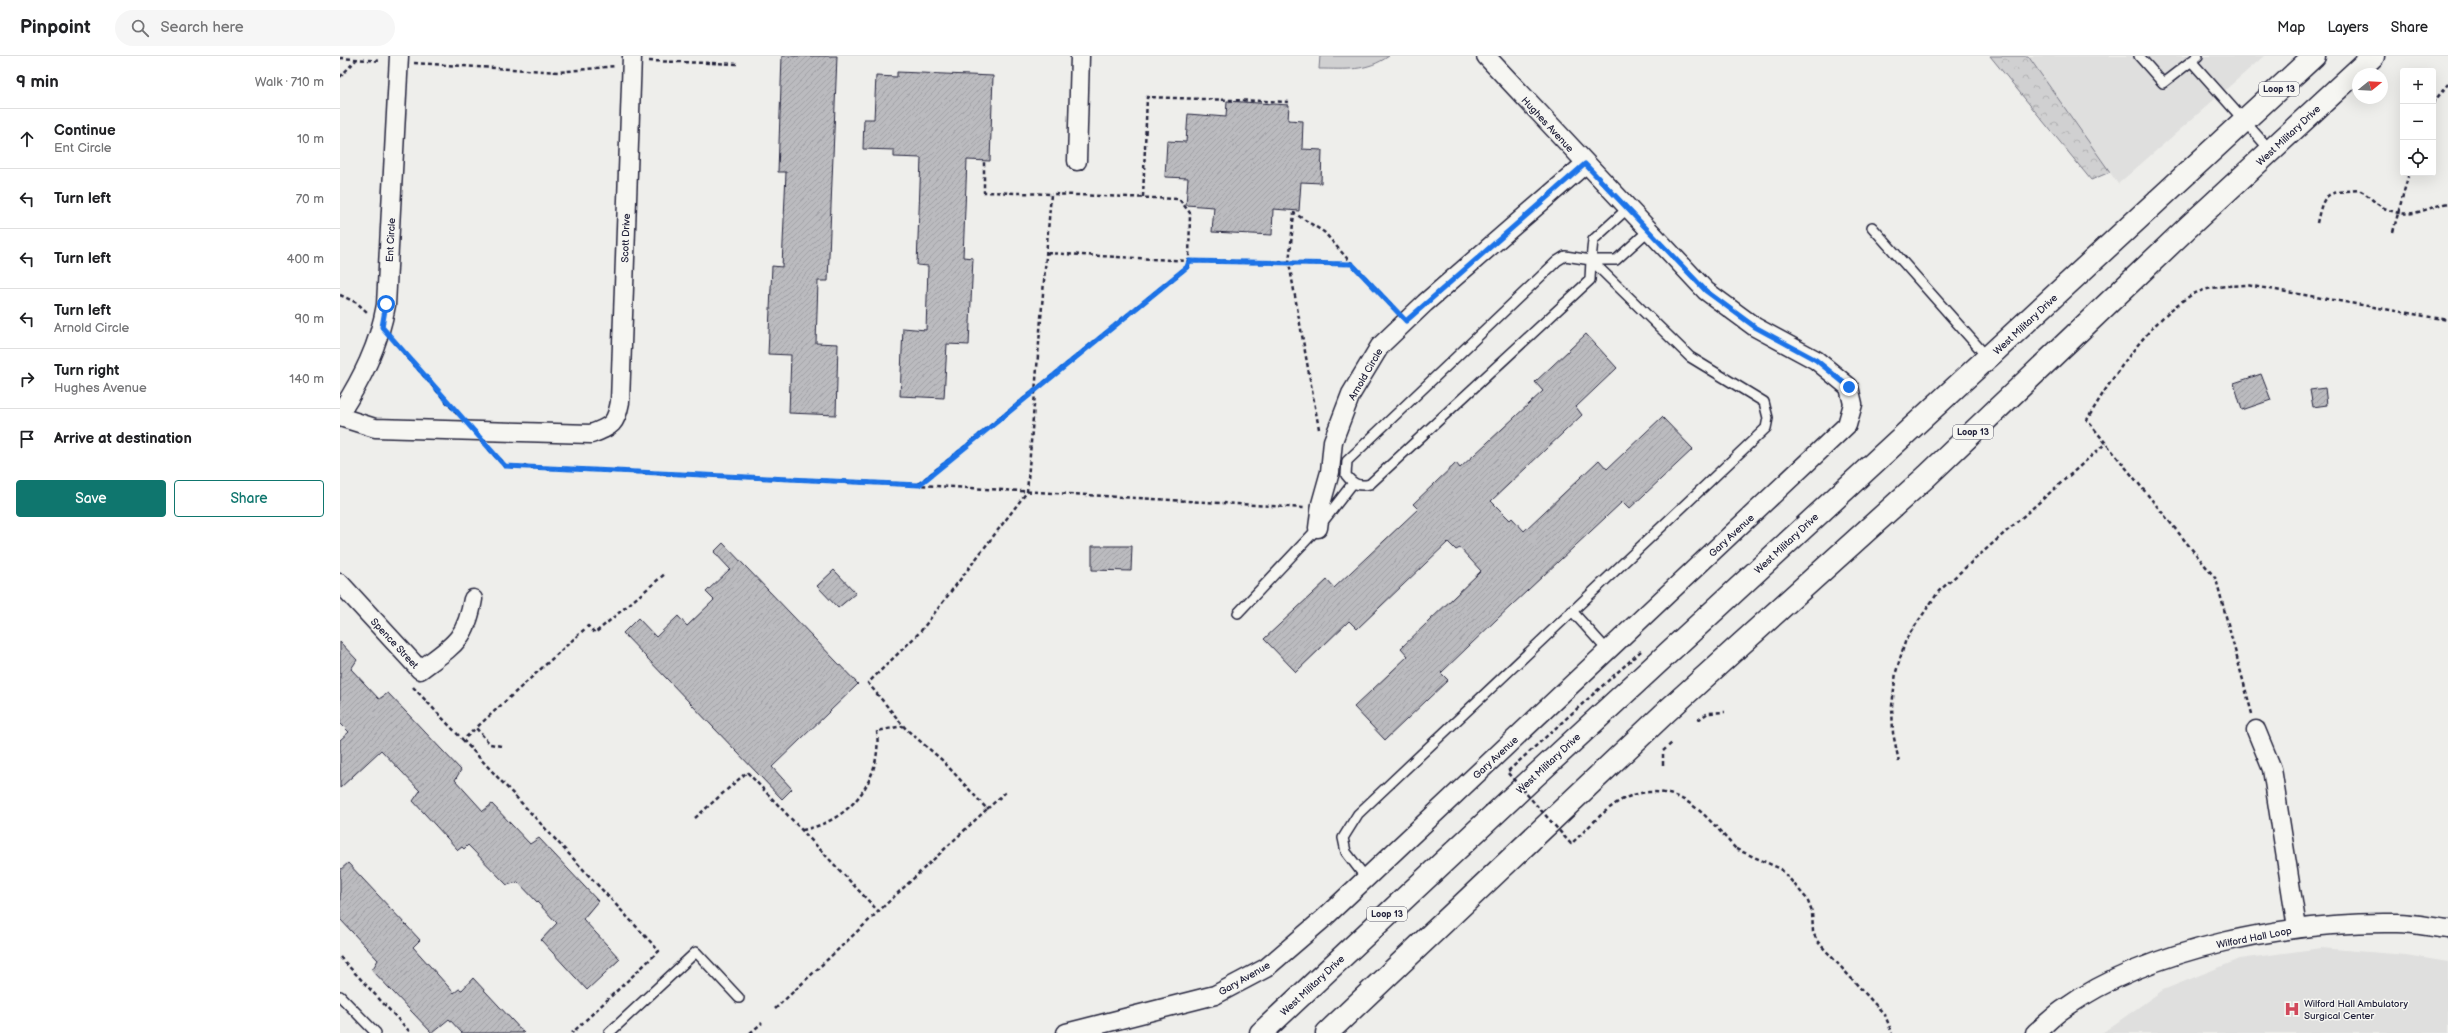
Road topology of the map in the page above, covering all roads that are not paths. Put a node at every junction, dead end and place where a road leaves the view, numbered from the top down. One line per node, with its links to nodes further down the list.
1 (1080, 56): 11 (street)
2 (1486, 56): 12 (street, Hughes Avenue)
3 (2139, 56): 7 (lane)
4 (2314, 56): 9 (main road, West Military Drive / Loop 13)
5 (2373, 56): 10 (main road, West Military Drive / Loop 13)
6 (399, 59): 19 (street, Ent Circle)
7 (2194, 59): 9 (lane)
8 (631, 60): 20 (street, Scott Drive)
9 (2244, 121): 10 (lane); 17 (main road, West Military Drive / Loop 13)
10 (2271, 151): 40 (main road, West Military Drive / Loop 13)
11 (1077, 161)
12 (1585, 164): 13 (street, Hughes Avenue); 21 (street, Arnold Circle)
13 (1627, 209): 15 (street, Hughes Avenue); 16 (lane)
14 (1872, 227): 17 (lane)
15 (1648, 231): 16 (lane); 18 (street, Hughes Avenue)
16 (1591, 260): 22 (lane); 23 (lane); 27 (lane)
17 (1988, 358): 39 (main road, West Military Drive / Loop 13)
18 (1849, 387): 29 (street, Gary Avenue)
19 (340, 413)
20 (340, 417)
21 (1332, 454): 22 (lane); 24 (street, Arnold Circle)
22 (1354, 454): 23 (lane)
23 (1353, 483): 24 (lane)
24 (1318, 528): 28 (lane)
25 (340, 583): 26 (street, Spence Street)
26 (473, 598)
27 (1572, 611): 29 (lane); 31 (lane)
28 (1238, 613)
29 (1608, 651): 31 (street, Gary Avenue)
30 (2256, 730): 32 (street)
31 (1366, 878): 38 (street, Gary Avenue)
32 (2297, 928): 33 (street, Wilford Hall Loop); 41 (street, Wilford Hall Loop)
33 (2448, 929)
34 (340, 996): 36 (lane)
35 (739, 998): 37 (lane)
36 (376, 1033)
37 (608, 1033)
38 (1066, 1033)
39 (1261, 1033)
40 (1327, 1033)
41 (2035, 1033)

